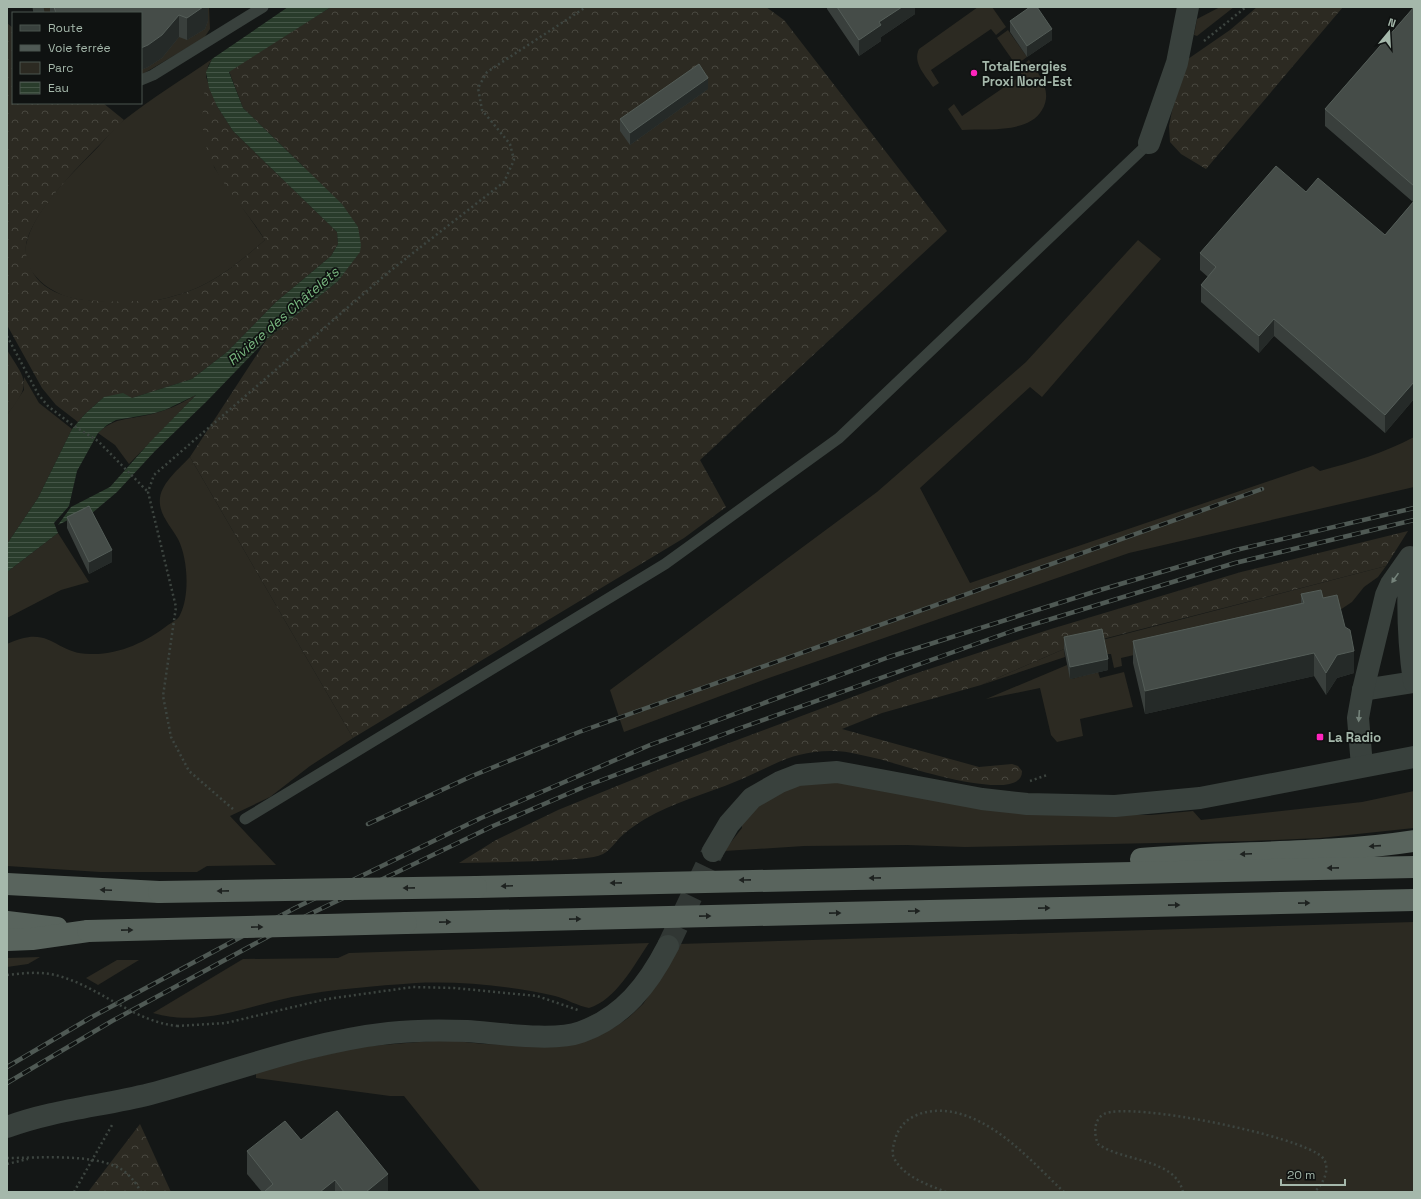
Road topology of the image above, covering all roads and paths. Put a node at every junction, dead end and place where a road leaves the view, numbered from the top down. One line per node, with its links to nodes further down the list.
1 (263, 7): 6 (lane)
2 (586, 7): 9 (path)
3 (1188, 7): 5 (street)
4 (1246, 7): 5 (path)
5 (1177, 63): 7 (street)
6 (142, 80)
7 (1149, 143): 15 (lane)
8 (7, 336): 9 (path)
9 (148, 492): 15 (path)
10 (1412, 554): 11 (street); 12 (street, one-way to 12)
11 (1414, 682): 12 (street)
12 (1363, 690): 14 (street, one-way to 14)
13 (1414, 756): 14 (street)
14 (1362, 766): 17 (street)
15 (245, 819)
16 (1414, 841): 19 (highway, one-way to 19)
17 (713, 851)
18 (1414, 866): 19 (highway, one-way to 19)
19 (956, 877): 20 (highway, one-way to 20, bridge)
20 (7, 884)
21 (1414, 900): 23 (highway, one-way to 21, bridge)
22 (7, 922): 23 (highway)
23 (88, 931): 24 (highway)
24 (7, 940)
25 (668, 946): 28 (street)
26 (7, 975): 27 (path, bridge)
27 (582, 1011)
28 (126, 1099): 29 (street); 32 (path)
29 (7, 1127)
30 (7, 1158): 31 (path)
31 (32, 1158): 32 (path); 33 (path)
32 (92, 1161): 34 (path); 35 (path)
33 (7, 1164)
34 (74, 1192)
35 (141, 1192)
36 (946, 1192): 37 (path)
37 (1064, 1192)
38 (1183, 1192): 39 (path)
39 (1314, 1192)

